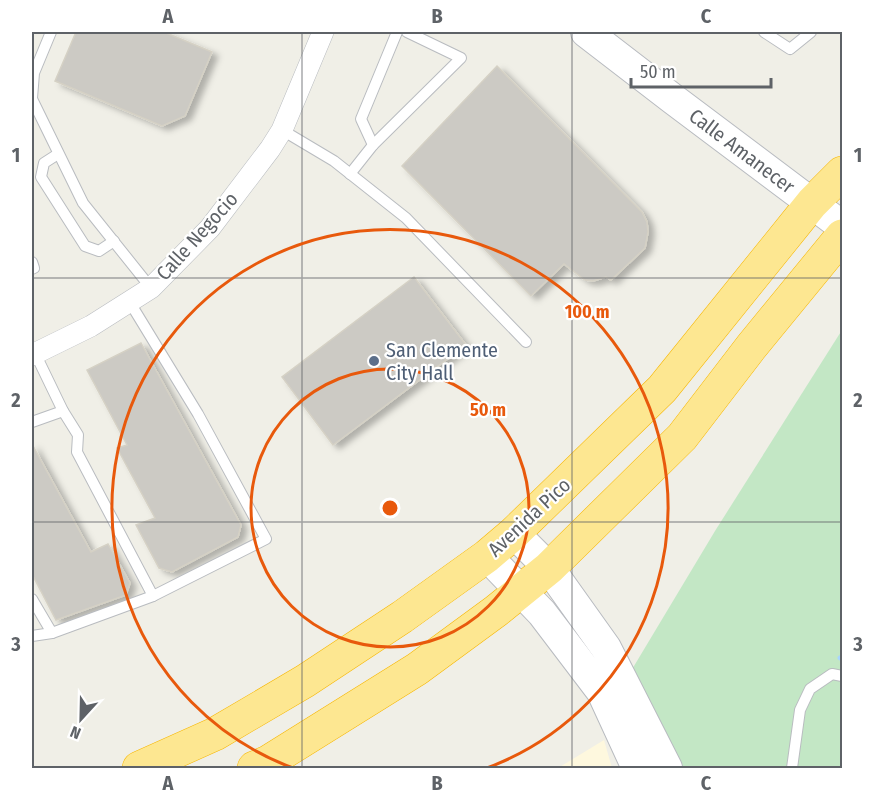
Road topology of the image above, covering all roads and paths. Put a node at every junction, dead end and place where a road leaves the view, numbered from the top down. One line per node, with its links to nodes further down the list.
1 (51, 32): 8 (lane)
2 (323, 32): 9 (street, Calle Negocio)
3 (397, 32): 10 (lane)
4 (407, 32): 10 (lane)
5 (586, 32): 14 (main road, Calle Amanecer)
6 (764, 32): 7 (lane)
7 (811, 32)
8 (32, 99): 11 (lane)
9 (282, 130): 13 (lane); 20 (street, Calle Negocio)
10 (373, 145): 13 (lane)
11 (58, 154): 17 (lane); 17 (lane)
12 (843, 173): 14 (highway, Avenida Pico)
13 (350, 174): 22 (lane)
14 (812, 203): 15 (main road, Calle Amanecer); 26 (highway, Avenida Pico)
15 (843, 226)
16 (843, 236): 28 (highway)
17 (114, 241): 20 (lane)
18 (32, 262): 19 (lane)
19 (32, 269)
20 (151, 288): 21 (street, Calle Negocio)
21 (129, 301): 23 (street, Calle Negocio); 30 (lane)
22 (526, 342)
23 (33, 354): 24 (lane)
24 (63, 411): 25 (lane); 30 (lane)
25 (32, 422)
26 (514, 533): 27 (highway, Avenida Pico); 28 (main road)
27 (487, 556): 29 (main road); 35 (highway, Avenida Pico)
28 (549, 568): 29 (highway); 38 (main road)
29 (521, 591): 36 (highway); 37 (main road)
30 (153, 596): 32 (lane)
31 (32, 600): 32 (lane)
32 (52, 633): 33 (lane)
33 (32, 636)
34 (843, 676): 39 (lane)
35 (139, 768)
36 (254, 768)
37 (638, 768)
38 (667, 768)
39 (792, 768)

